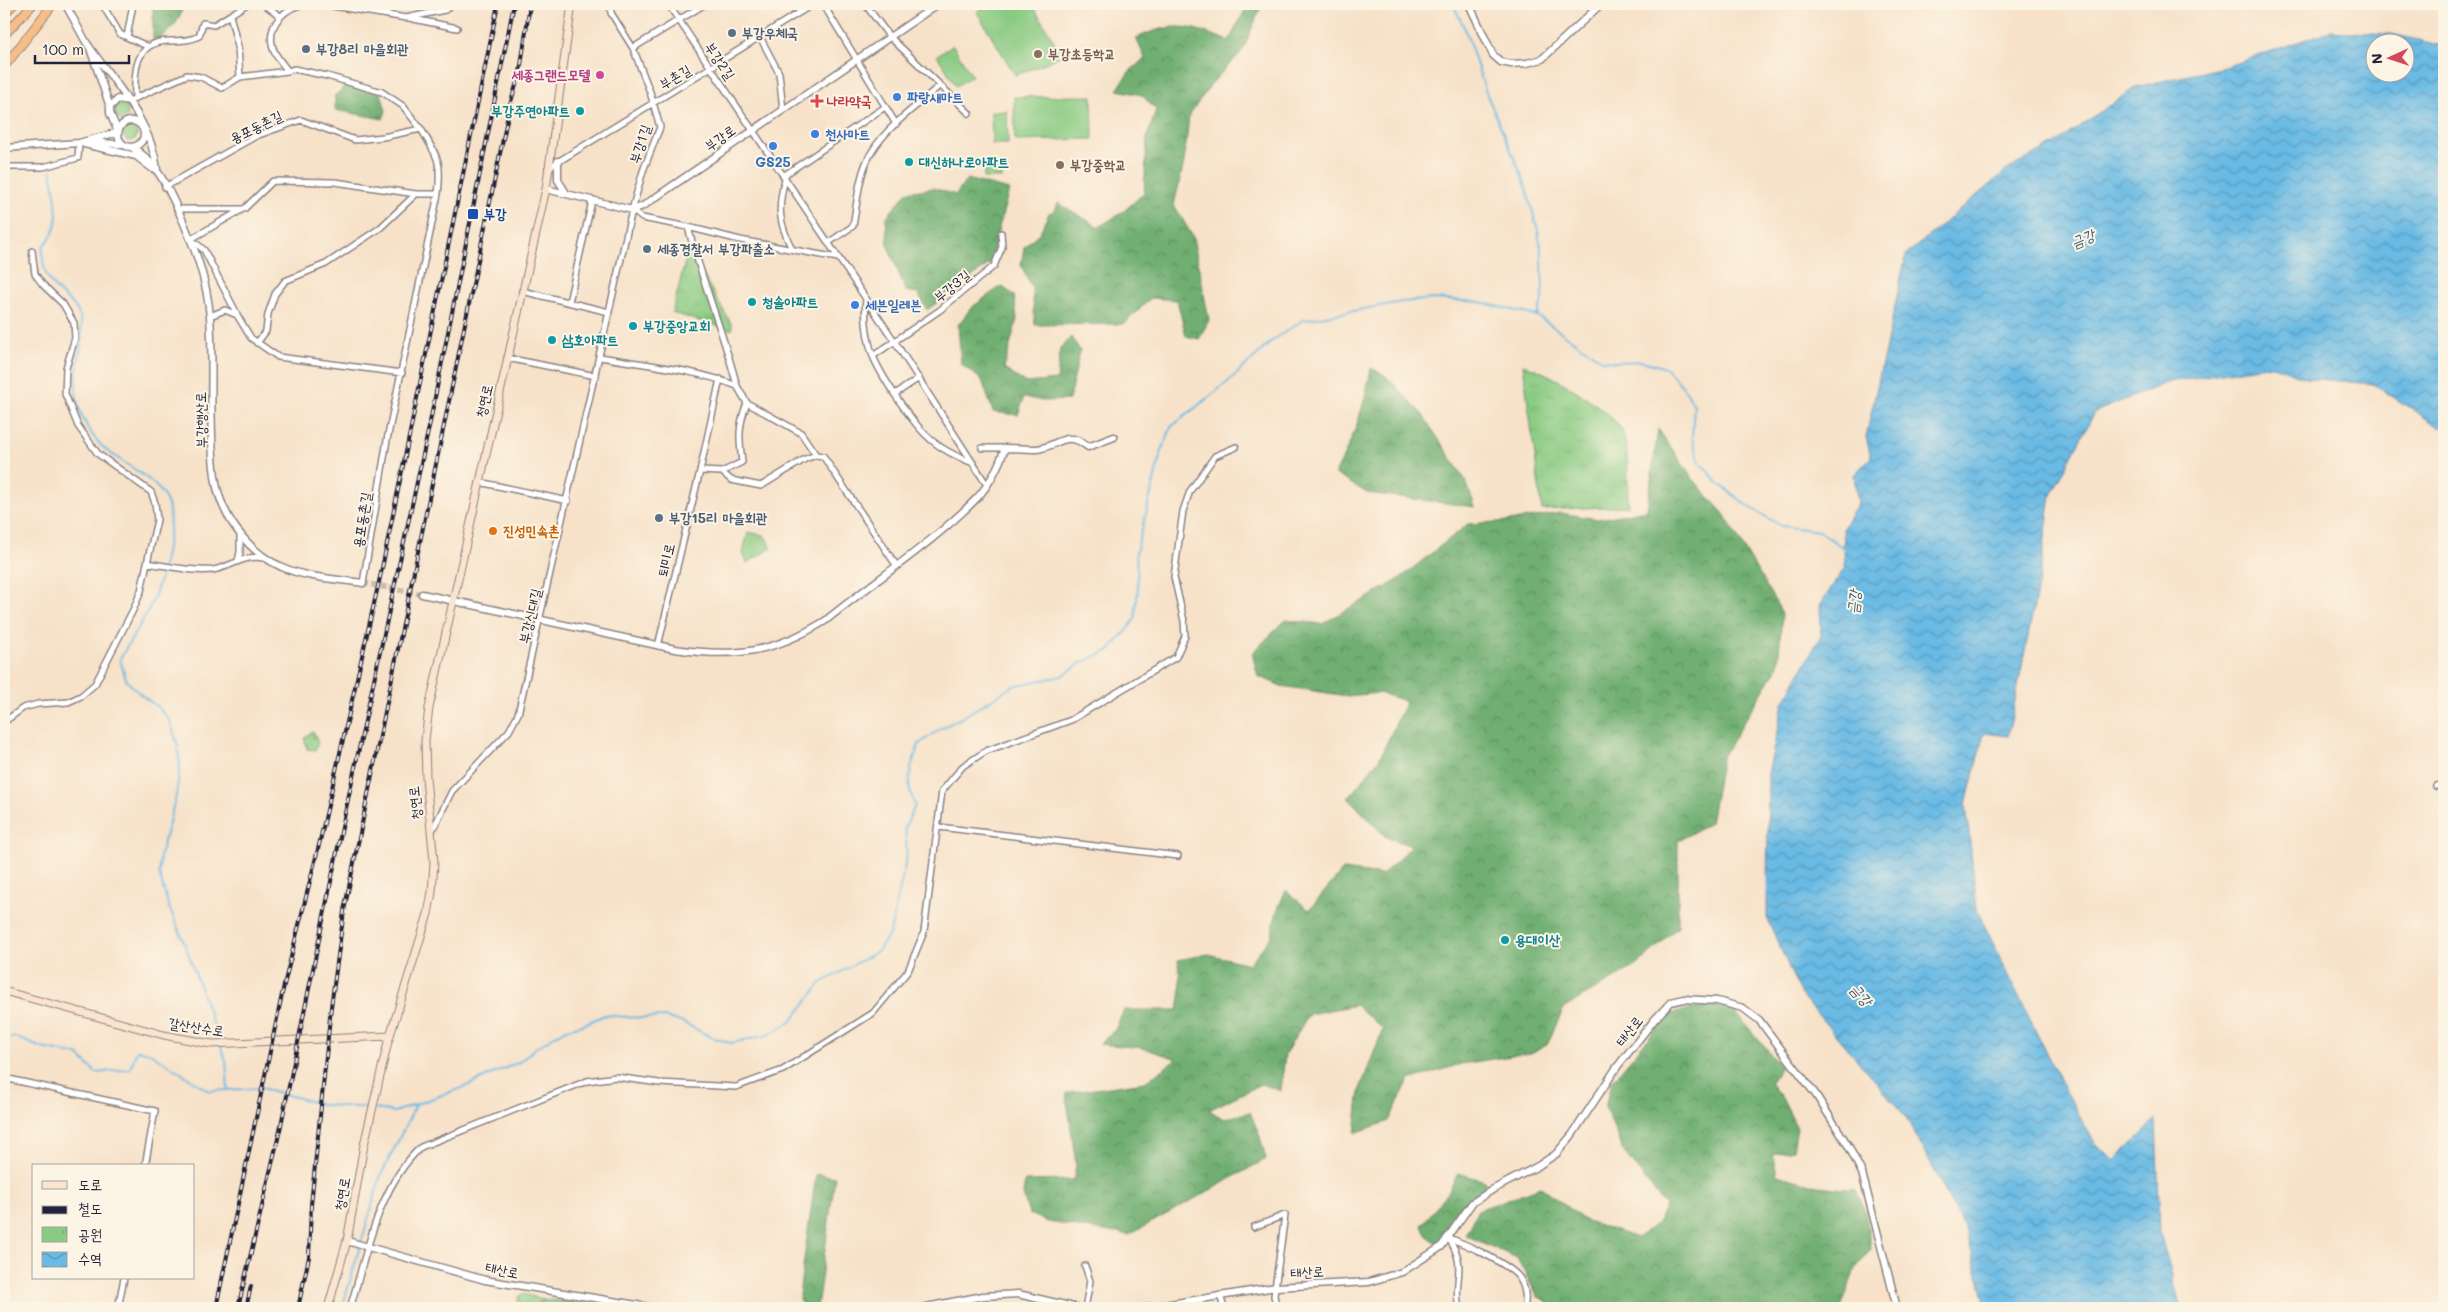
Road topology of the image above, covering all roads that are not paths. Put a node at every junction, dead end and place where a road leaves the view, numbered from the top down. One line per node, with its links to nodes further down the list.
1 (14, 4): 23 (highway)
2 (33, 4): 29 (highway)
3 (53, 4): 37 (highway)
4 (65, 4): 33 (street)
5 (102, 4): 31 (street)
6 (133, 4): 31 (street)
7 (247, 4): 24 (street)
8 (264, 4): 25 (street)
9 (306, 4): 25 (street)
10 (321, 4): 26 (street)
11 (452, 4): 26 (street)
12 (572, 4): 60 (main road, 청연로)
13 (610, 4): 35 (street, 부강1길)
14 (668, 4): 27 (street, 부강2길)
15 (705, 4): 27 (street)
16 (813, 4): 32 (street, 부촌길)
17 (823, 4): 36 (street)
18 (865, 4): 30 (street)
19 (938, 4): 22 (street, 부강로)
20 (1469, 4): 21 (street)
21 (1601, 4)
22 (928, 6): 30 (street, 부강로)
23 (4, 14)
24 (230, 15): 34 (street); 40 (street)
25 (280, 16): 39 (street)
26 (406, 18): 28 (street)
27 (679, 20): 35 (street); 38 (street, 부강2길)
28 (457, 28)
29 (4, 35)
30 (888, 36): 36 (street, 부강로); 41 (street)
31 (127, 37): 34 (street)
32 (760, 37): 38 (street, 부촌길); 46 (street)
33 (88, 45): 42 (street); 44 (street)
34 (147, 46): 42 (street)
35 (633, 48): 43 (street, 부강1길)
36 (855, 60): 45 (street); 46 (street, 부강로)
37 (4, 67)
38 (712, 68): 43 (street, 부촌길); 52 (street, 부강2길)
39 (288, 71): 40 (street, 용포동촌길); 51 (street, 용포동촌길)
40 (240, 77): 42 (street, 용포동촌길)
41 (939, 86): 47 (street); 50 (street)
42 (132, 99): 44 (street); 49 (street); 61 (street)
43 (654, 102): 58 (street, 부촌길); 71 (street, 부강1길)
44 (110, 107): 48 (street)
45 (885, 107): 50 (street); 62 (street)
46 (783, 110): 52 (street, 부강로)
47 (970, 113)
48 (112, 118): 53 (street); 55 (street)
49 (138, 123): 53 (street); 54 (street)
50 (896, 124): 75 (street)
51 (421, 129): 63 (street, 용포동촌길); 66 (street, 용포동촌길)
52 (753, 130): 62 (street); 71 (street, 부강로)
53 (118, 132): 55 (street); 56 (street)
54 (144, 135): 56 (street); 61 (street)
55 (83, 142): 56 (street); 57 (street); 59 (street); 61 (street)
56 (128, 146): 61 (street)
57 (4, 148)
58 (558, 161): 60 (street, 부촌길); 67 (street)
59 (4, 167)
60 (548, 169): 64 (main road, 청연로)
61 (158, 173): 63 (street, 부강행산로)
62 (784, 178): 75 (street); 76 (street)
63 (165, 187): 69 (street, 부강행산로)
64 (546, 189): 67 (street); 79 (main road, 청연로)
65 (416, 194): 66 (street); 70 (street); 85 (street)
66 (438, 194): 90 (street, 용포동촌길)
67 (567, 194): 68 (street)
68 (592, 200): 71 (street); 81 (street)
69 (178, 209): 70 (street); 74 (street, 부강행산로)
70 (244, 209): 74 (street)
71 (632, 210): 72 (street); 82 (street, 부강신대길)
72 (688, 227): 76 (street); 94 (street)
73 (1001, 233): 86 (street, 부강3길)
74 (191, 239): 83 (street); 84 (street, 부강행산로)
75 (828, 243): 78 (street)
76 (792, 249): 78 (street)
77 (32, 251): 111 (street)
78 (838, 258): 80 (street)
79 (522, 291): 81 (street); 89 (main road, 청연로)
80 (866, 299): 86 (street); 87 (street)
81 (569, 302): 82 (street)
82 (609, 312): 88 (street, 부강신대길)
83 (237, 314): 84 (street); 85 (street)
84 (210, 316): 108 (street, 부강행산로)
85 (257, 342): 90 (street)
86 (895, 342): 87 (street, 부강3길); 92 (street)
87 (873, 356): 95 (street)
88 (600, 357): 91 (street, 부강신대길); 93 (street)
89 (507, 358): 91 (street); 105 (main road, 청연로)
90 (402, 373): 113 (street, 용포동촌길)
91 (596, 376): 107 (street, 부강신대길)
92 (918, 378): 95 (street); 102 (street)
93 (720, 379): 94 (street); 103 (street)
94 (736, 386): 96 (street)
95 (895, 394): 102 (street)
96 (746, 403): 101 (street); 104 (street)
97 (1114, 437): 100 (street)
98 (1236, 446): 121 (street)
99 (982, 448): 100 (street)
100 (1006, 448): 106 (street)
101 (816, 455): 104 (street); 112 (street)
102 (974, 463): 106 (street)
103 (700, 471): 104 (street); 117 (street, 퇴미로)
104 (722, 472)
105 (479, 482): 107 (street); 115 (main road, 청연로)
106 (987, 485): 112 (street)
107 (568, 501): 116 (street, 부강신대길)
108 (240, 533): 109 (street, 부강행산로); 110 (street)
109 (268, 559): 110 (street); 113 (street, 부강행산로)
110 (238, 561): 111 (street)
111 (149, 564): 118 (street)
112 (896, 565): 117 (street)
113 (363, 583)
114 (422, 594): 115 (street)
115 (453, 599): 116 (street); 122 (main road, 청연로)
116 (541, 618): 117 (street); 122 (street, 부강신대길)
117 (658, 646)
118 (4, 722)
119 (2444, 783): 120 (street)
120 (2436, 786)
121 (939, 827): 123 (street); 131 (street)
122 (431, 834): 125 (main road, 청연로)
123 (1178, 856)
124 (4, 991): 125 (main road, 갈산산수로)
125 (389, 1039): 130 (main road, 청연로)
126 (4, 1078): 127 (street)
127 (145, 1164)
128 (1254, 1227): 134 (street, 태산로)
129 (1448, 1238): 134 (street, 태산로); 151 (street); 152 (street); 153 (street, 태산로)
130 (349, 1242): 131 (street, 태산로); 140 (main road, 청연로)
131 (366, 1247): 137 (street, 태산로); 141 (street)
132 (1085, 1266): 146 (street)
133 (124, 1280): 139 (street)
134 (1276, 1286): 135 (street, 태산로); 150 (street, 태산로)
135 (1220, 1296): 148 (street, 태산로); 149 (street)
136 (1045, 1300): 138 (street); 144 (street); 145 (street)
137 (639, 1307): 142 (street, 태산로)
138 (934, 1307): 143 (street)
139 (118, 1308)
140 (328, 1308)
141 (350, 1308)
142 (654, 1308)
143 (923, 1308)
144 (1046, 1308)
145 (1078, 1308)
146 (1085, 1308)
147 (1145, 1308): 148 (street, 태산로)
148 (1149, 1308)
149 (1224, 1308)
150 (1277, 1308)
151 (1459, 1308)
152 (1524, 1308)
153 (1897, 1308)

